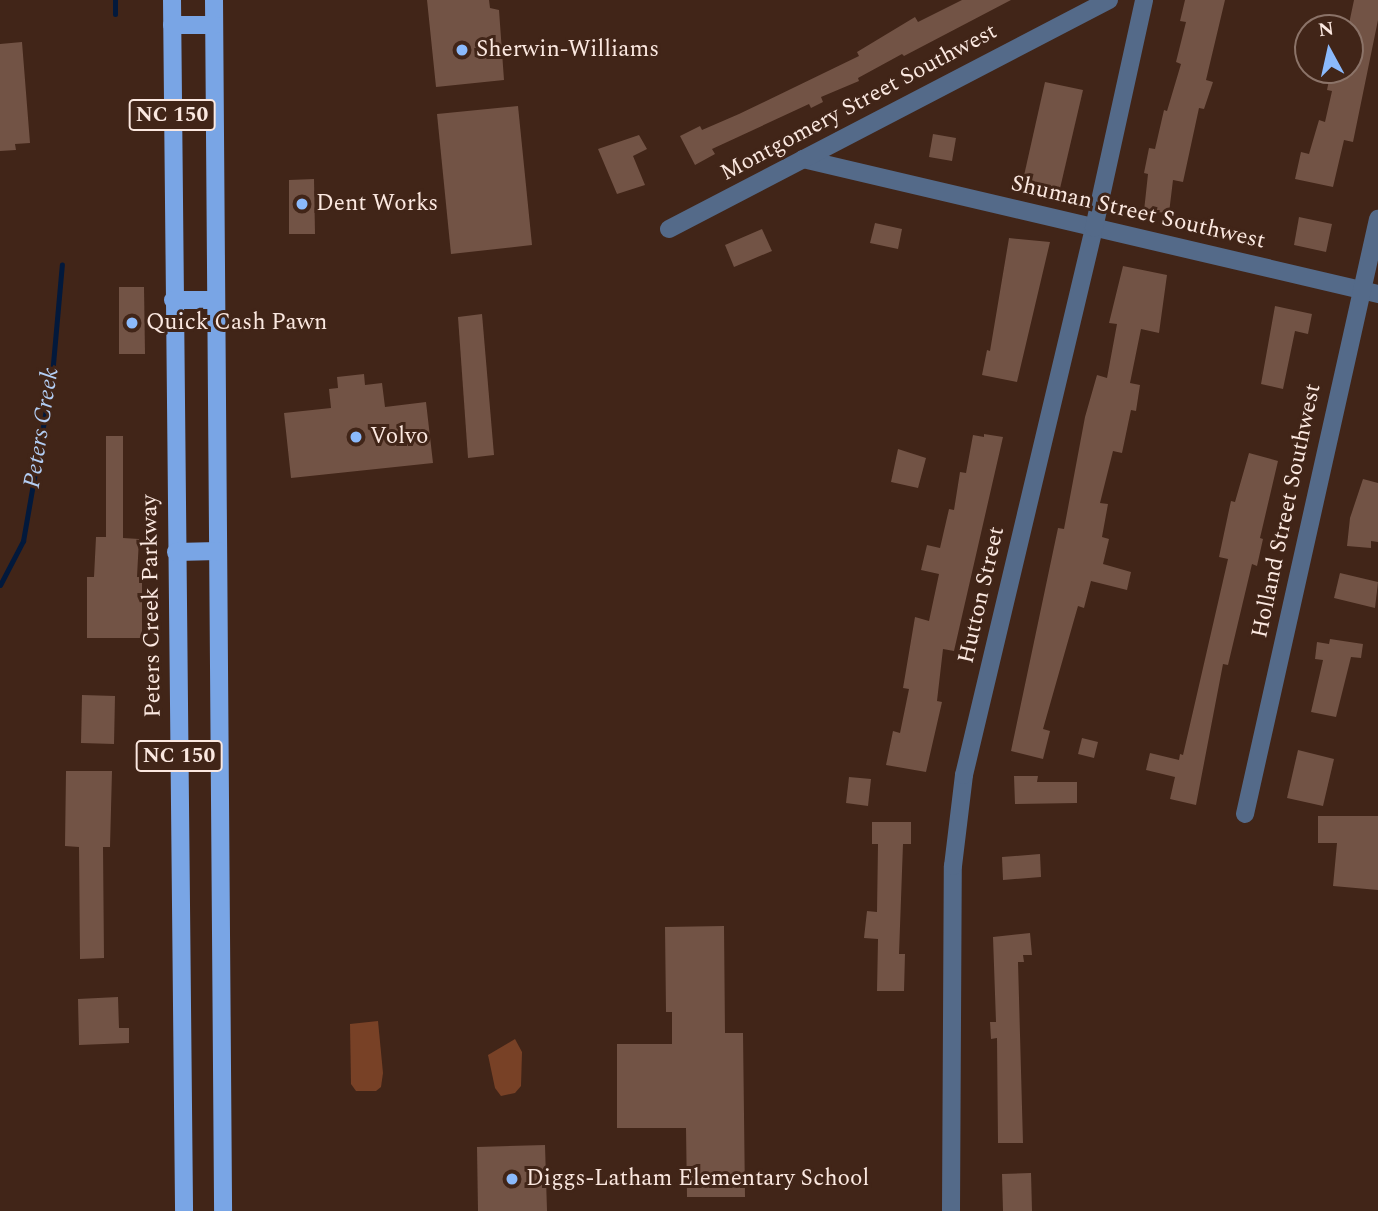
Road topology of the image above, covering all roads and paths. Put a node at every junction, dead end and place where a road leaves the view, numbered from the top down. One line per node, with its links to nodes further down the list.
1 (172, 0): 5 (main road, Peters Creek Parkway / NC 150)
2 (214, 0): 6 (main road, NC 150)
3 (1109, 0): 7 (street, Montgomery Street Southwest)
4 (1144, 0): 9 (street, Hutton Street)
5 (172, 25): 6 (main road); 12 (main road, Peters Creek Parkway / NC 150)
6 (214, 25): 13 (main road, NC 150)
7 (803, 159): 9 (street, Shuman Street Southwest); 10 (street, Montgomery Street Southwest)
8 (1378, 219): 11 (street, Holland Street Southwest)
9 (1094, 228): 11 (street, Shuman Street Southwest); 19 (street, Hutton Street)
10 (669, 229)
11 (1369, 292): 16 (street, Holland Street Southwest)
12 (173, 300): 13 (main road); 15 (main road, Peters Creek Parkway / NC 150)
13 (216, 300): 14 (main road, NC 150)
14 (218, 551): 15 (main road); 18 (main road, NC 150)
15 (176, 552): 17 (main road, Peters Creek Parkway / NC 150)
16 (1245, 814)
17 (184, 1211)
18 (223, 1211)
19 (951, 1211)

